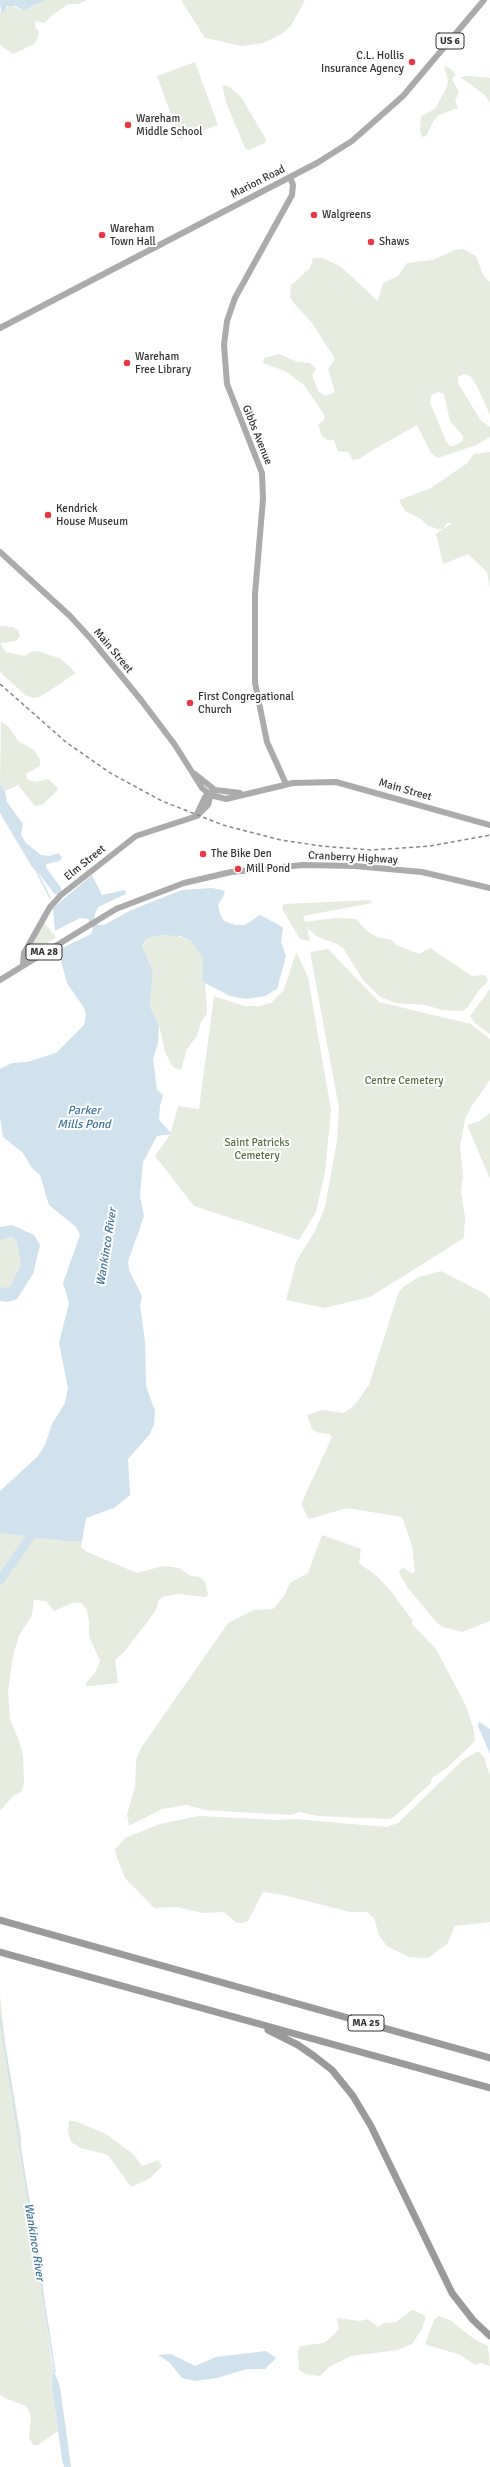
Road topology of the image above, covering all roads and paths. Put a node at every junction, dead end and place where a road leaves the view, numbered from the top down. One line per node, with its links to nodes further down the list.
1 (484, 0): 2 (main road, Marion Road / US 6)
2 (290, 177): 3 (main road, Marion Road / US 6); 5 (main road, Gibbs Avenue)
3 (0, 328)
4 (0, 552): 6 (main road, Main Street)
5 (286, 784): 6 (main road, Main Street); 7 (main road, Main Street)
6 (210, 794): 9 (main road, Elm Street)
7 (490, 824)
8 (490, 888): 9 (main road, Cranberry Highway / MA 28)
9 (23, 965): 10 (main road, Cranberry Highway / MA 28)
10 (0, 980)
11 (0, 1920): 14 (highway, MA 25)
12 (2, 1953): 13 (highway)
13 (250, 2022): 15 (highway); 16 (highway)
14 (490, 2058)
15 (490, 2088)
16 (490, 2336)

